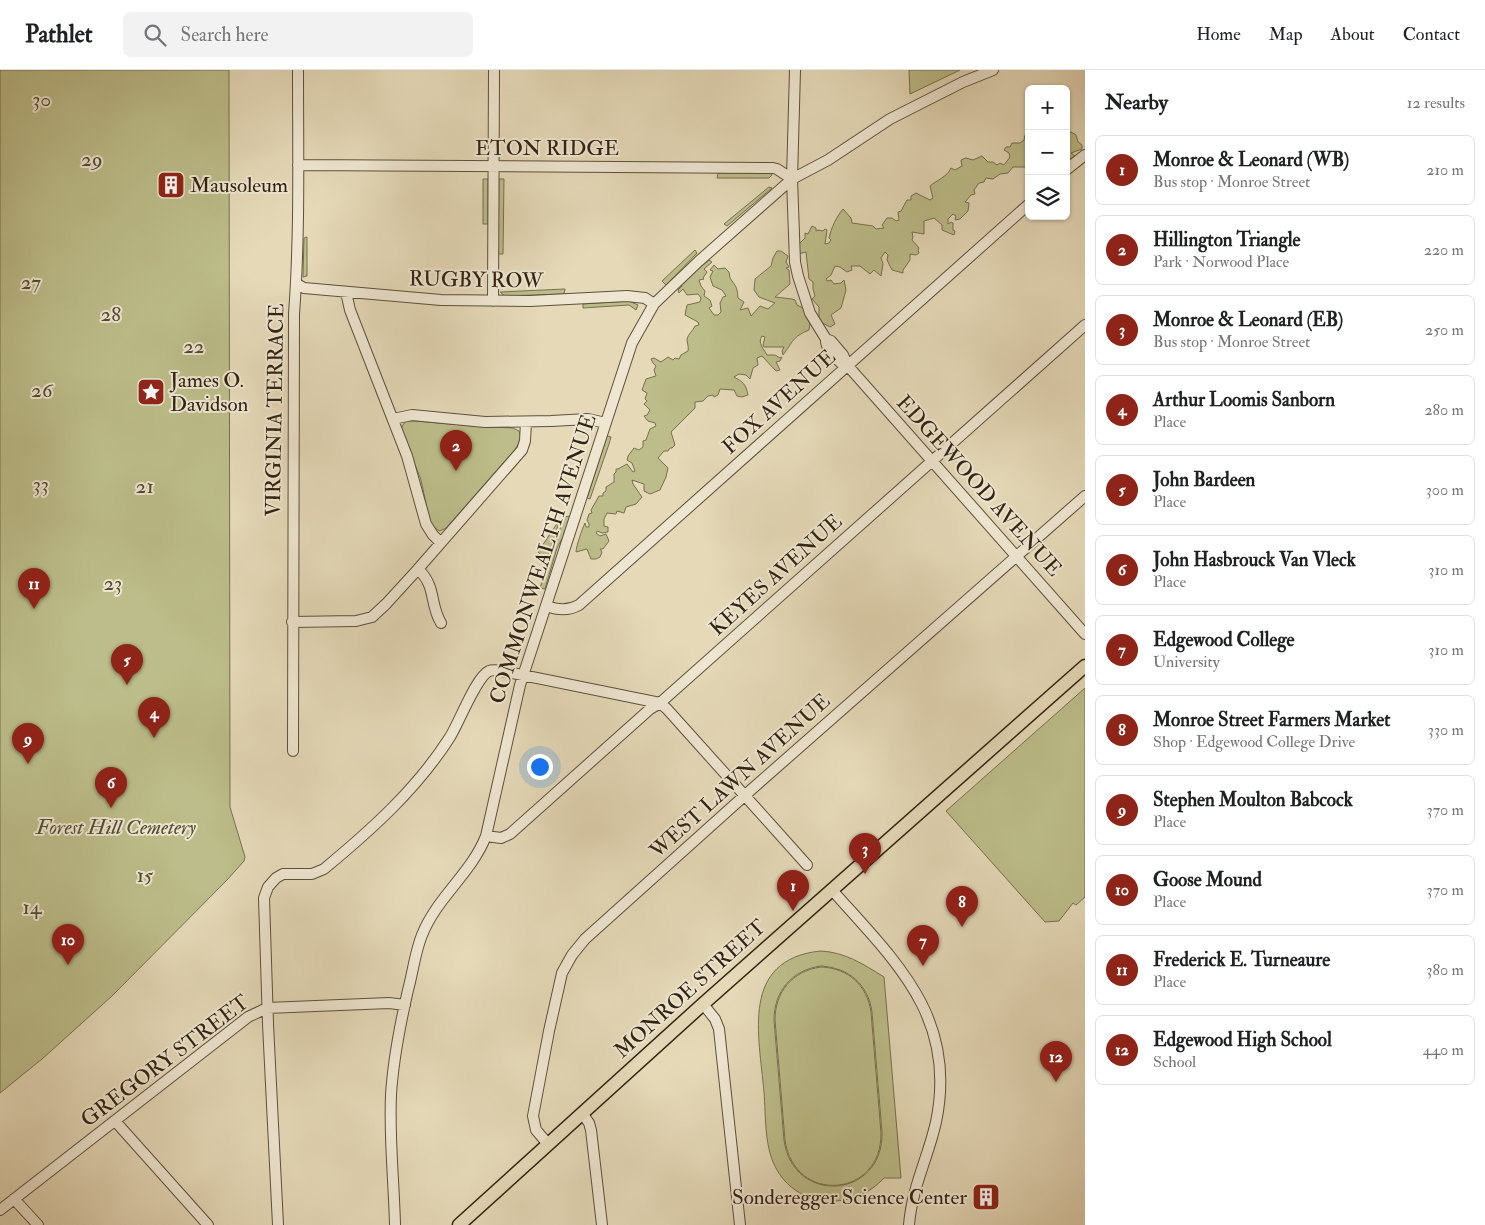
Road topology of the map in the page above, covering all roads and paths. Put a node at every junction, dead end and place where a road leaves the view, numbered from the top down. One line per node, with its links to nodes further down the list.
1 (298, 70): 6 (street, VIRGINIA TERRACE)
2 (494, 70): 7 (street)
3 (795, 70): 9 (street, EDGEWOOD AVENUE)
4 (992, 70): 9 (street, COMMONWEALTH AVENUE)
5 (1085, 155): 8 (street)
6 (298, 165): 7 (street, ETON RIDGE); 11 (street, VIRGINIA TERRACE)
7 (493, 166): 9 (street, ETON RIDGE); 13 (street)
8 (1070, 167)
9 (792, 178): 14 (street, COMMONWEALTH AVENUE); 16 (street, EDGEWOOD AVENUE)
10 (1025, 208): 16 (street, FOX AVENUE)
11 (297, 284): 12 (street, RUGBY ROW); 26 (street, VIRGINIA TERRACE)
12 (346, 292): 13 (street, RUGBY ROW); 17 (street)
13 (493, 301): 14 (street, RUGBY ROW)
14 (654, 304): 19 (street, COMMONWEALTH AVENUE)
15 (1085, 325): 20 (street, KEYES AVENUE)
16 (847, 365): 20 (street, EDGEWOOD AVENUE); 25 (street, FOX AVENUE)
17 (393, 419): 18 (street); 22 (street)
18 (526, 422): 19 (street); 22 (street)
19 (606, 422): 25 (street, COMMONWEALTH AVENUE)
20 (932, 461): 23 (street, EDGEWOOD AVENUE); 31 (street, KEYES AVENUE)
21 (1085, 496): 23 (street, WEST LAWN AVENUE)
22 (440, 542): 24 (street)
23 (1018, 557): 28 (street, EDGEWOOD AVENUE); 33 (street, WEST LAWN AVENUE)
24 (418, 569): 26 (street); 27 (street)
25 (546, 606): 30 (street, COMMONWEALTH AVENUE)
26 (292, 622): 32 (street, VIRGINIA TERRACE)
27 (441, 623)
28 (1085, 634)
29 (1085, 666): 36 (main road, MONROE STREET)
30 (523, 675): 31 (street); 34 (street, COMMONWEALTH AVENUE); 39 (street)
31 (660, 703): 33 (street); 34 (street, KEYES AVENUE)
32 (293, 751)
33 (746, 795): 35 (street); 42 (street, WEST LAWN AVENUE)
34 (486, 836): 38 (street, COMMONWEALTH AVENUE)
35 (807, 865)
36 (832, 890): 37 (main road, MONROE STREET); 52 (street)
37 (704, 1004): 40 (main road, MONROE STREET); 51 (street)
38 (405, 1005): 39 (street, GREGORY STREET); 48 (street, COMMONWEALTH AVENUE)
39 (267, 1008): 41 (street, GREGORY STREET); 47 (street)
40 (582, 1113): 42 (main road, MONROE STREET); 50 (street)
41 (115, 1121): 43 (street, GREGORY STREET); 46 (street)
42 (548, 1144): 49 (main road, MONROE STREET)
43 (14, 1199): 44 (street, GREGORY STREET); 45 (street)
44 (0, 1210)
45 (38, 1225)
46 (208, 1225)
47 (278, 1225)
48 (395, 1225)
49 (459, 1225)
50 (602, 1225)
51 (740, 1225)
52 (909, 1225)

